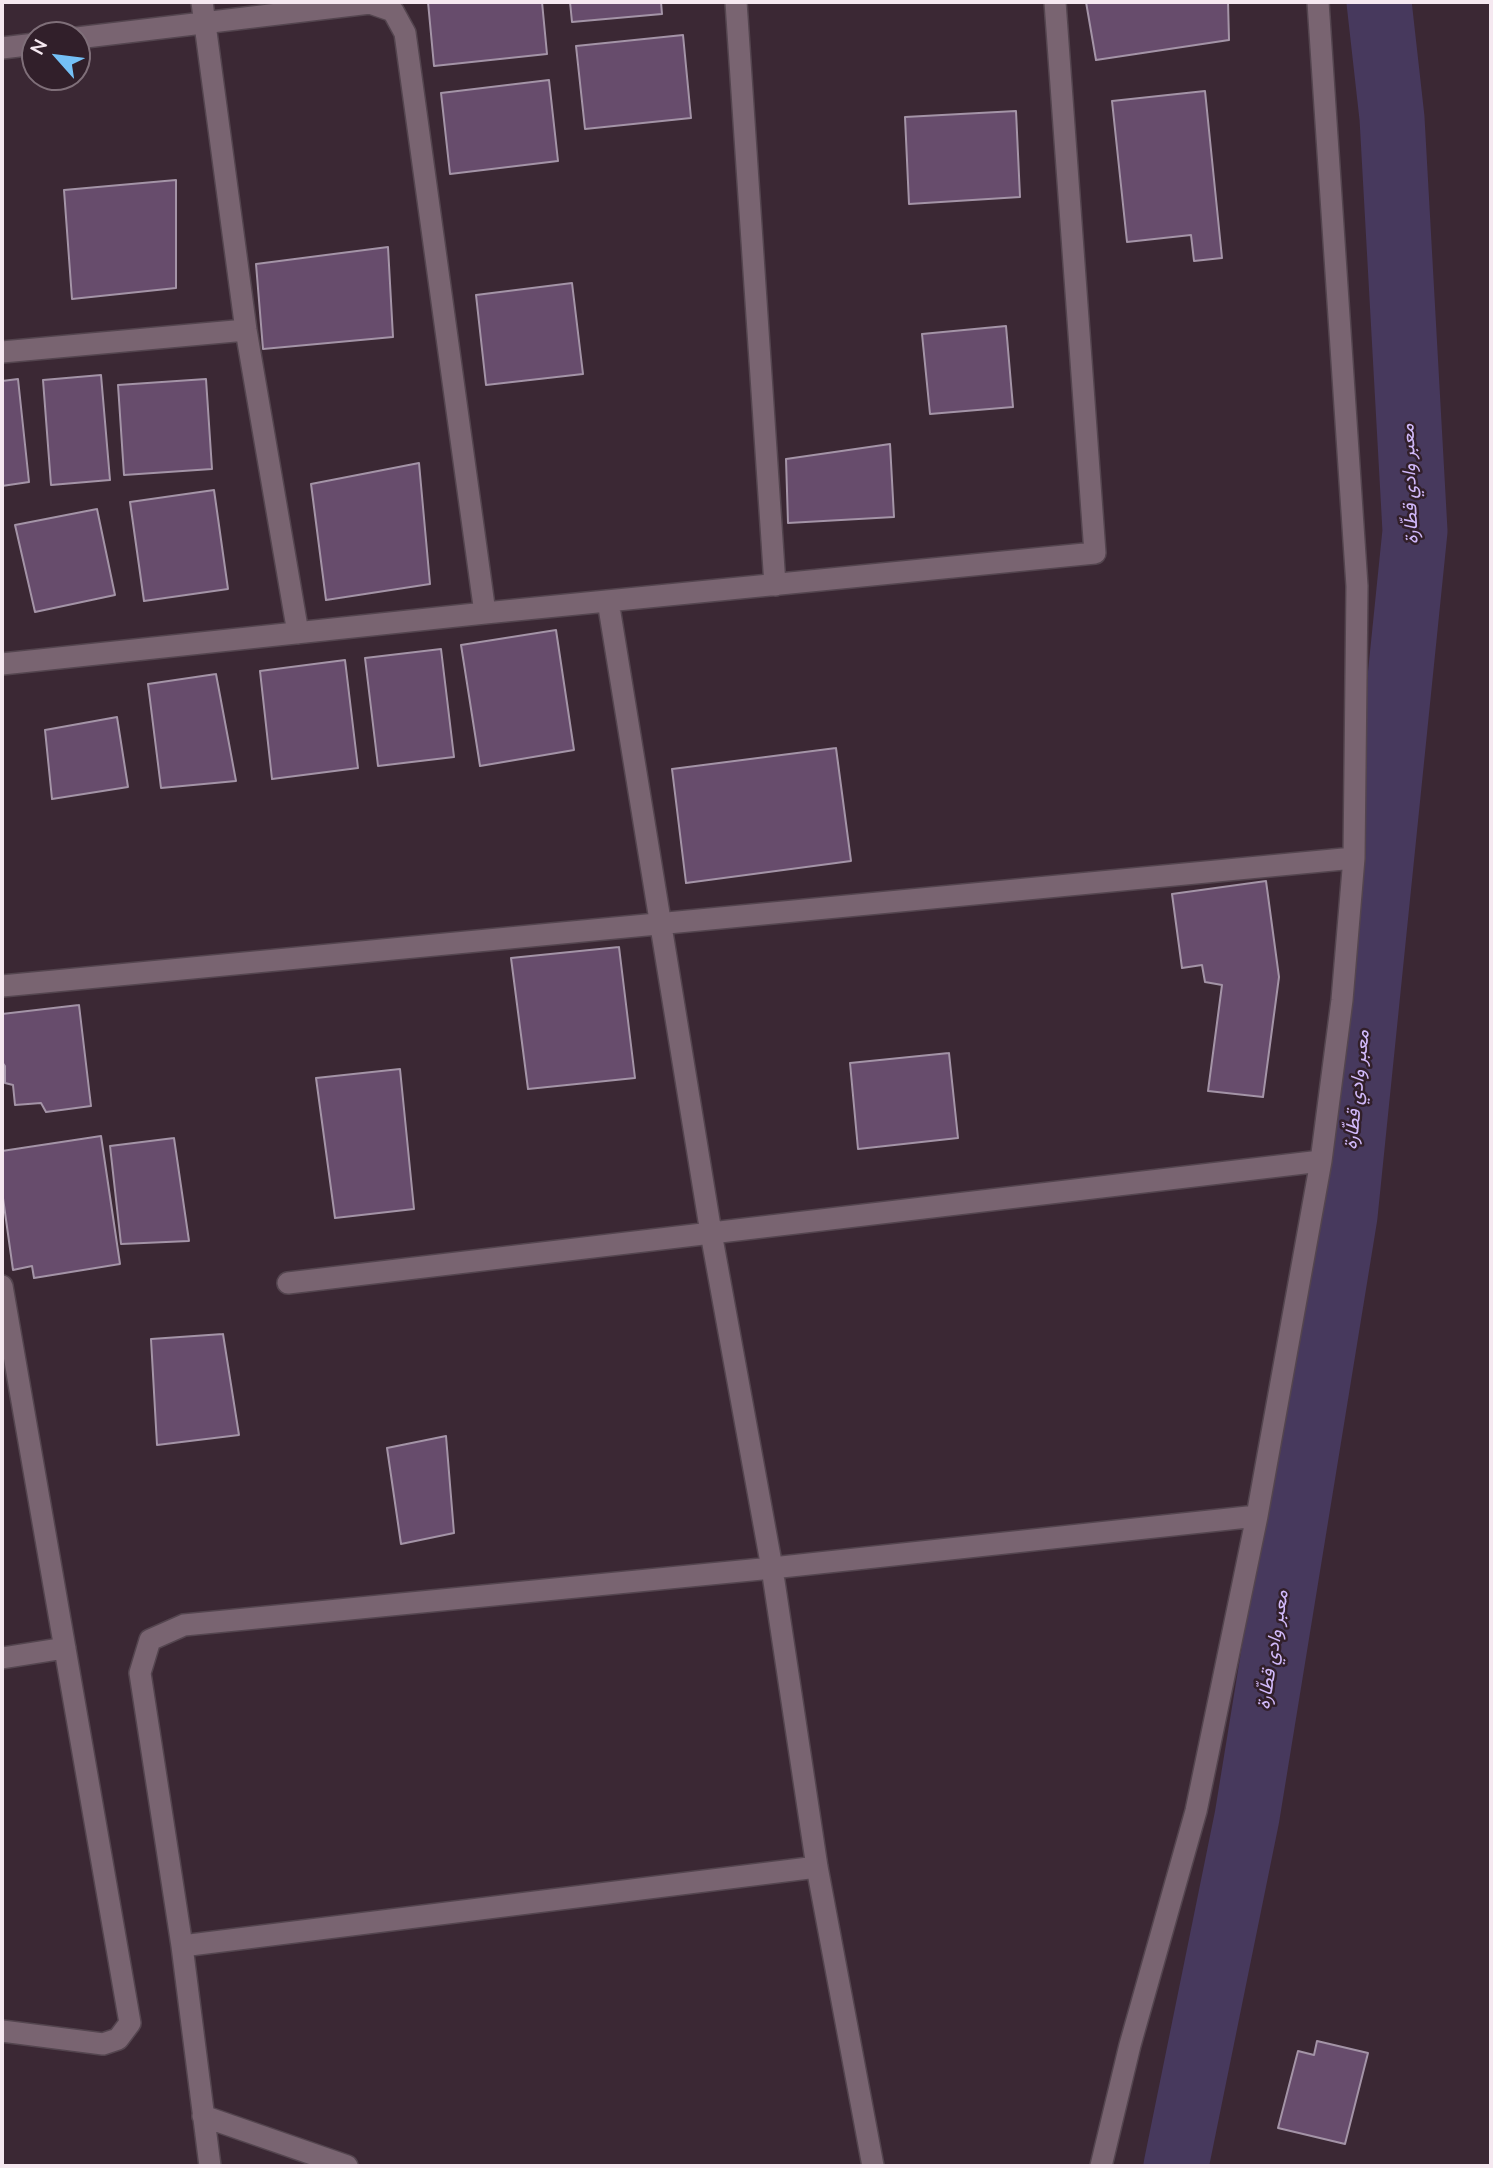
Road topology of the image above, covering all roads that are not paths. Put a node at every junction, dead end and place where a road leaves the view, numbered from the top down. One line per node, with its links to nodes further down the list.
1 (736, 2): 10 (street)
2 (1055, 2): 10 (street)
3 (1318, 2): 15 (street)
4 (204, 12): 5 (street); 8 (street); 12 (street)
5 (91, 35)
6 (21, 46): 7 (street)
7 (2, 48)
8 (246, 330): 9 (street); 13 (street)
9 (2, 352)
10 (775, 585): 11 (street)
11 (608, 601): 12 (street); 16 (street)
12 (485, 613): 13 (street)
13 (298, 634): 14 (street)
14 (2, 664)
15 (1354, 858): 16 (street); 18 (street)
16 (661, 924): 17 (street); 19 (street)
17 (2, 986)
18 (1321, 1161): 19 (street); 22 (street)
19 (711, 1233): 20 (street); 23 (street)
20 (288, 1283)
21 (2, 1286): 24 (street)
22 (1257, 1516): 23 (street); 33 (street)
23 (772, 1568): 26 (street); 27 (street)
24 (65, 1648): 25 (street); 28 (street)
25 (2, 1658)
26 (817, 1867): 27 (street); 32 (street)
27 (182, 1946): 29 (street)
28 (2, 2031)
29 (203, 2116): 30 (street); 31 (street)
30 (210, 2166)
31 (347, 2166)
32 (873, 2166)
33 (1101, 2166)

